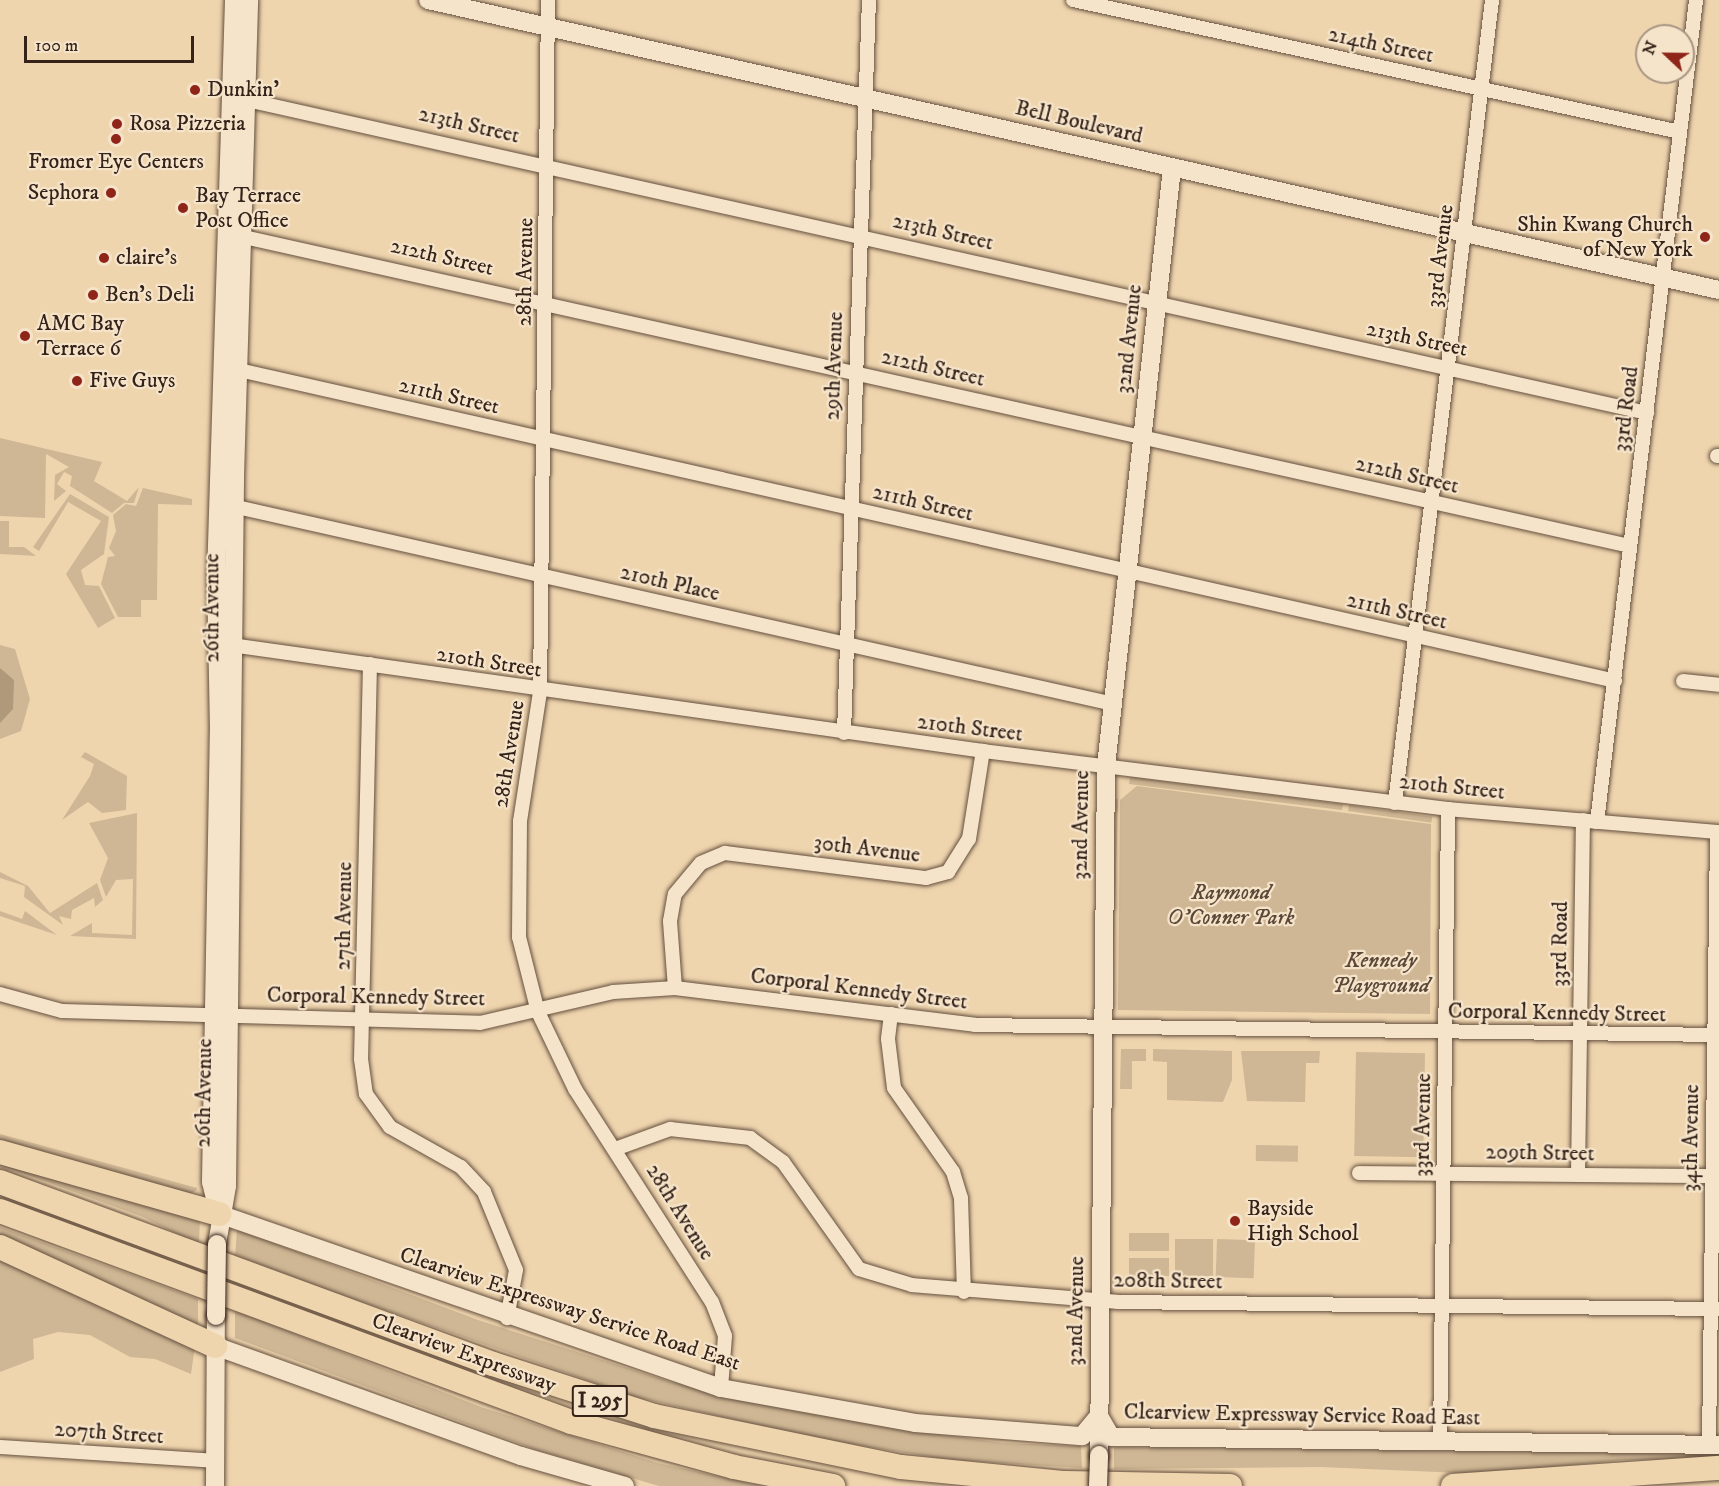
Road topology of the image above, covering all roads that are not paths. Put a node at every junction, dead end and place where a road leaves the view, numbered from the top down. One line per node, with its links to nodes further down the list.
1 (234, 0): 11 (street, 26th Avenue)
2 (249, 0): 11 (street, 26th Avenue)
3 (428, 0): 9 (street, Bell Boulevard)
4 (548, 0): 9 (street, 28th Avenue)
5 (870, 0): 12 (street, 29th Avenue)
6 (1074, 0): 10 (street, 214th Street)
7 (1492, 0): 10 (street, 33rd Avenue)
8 (1696, 0): 13 (street, 33rd Road)
9 (548, 27): 12 (street, Bell Boulevard); 14 (street, 28th Avenue)
10 (1482, 88): 13 (street, 214th Street); 16 (street, 33rd Avenue)
11 (237, 98): 14 (street, 213th Street); 17 (street, 26th Avenue)
12 (866, 98): 15 (street, Bell Boulevard); 18 (street, 29th Avenue)
13 (1680, 132): 19 (street, 33rd Road)
14 (547, 165): 18 (street, 213th Street); 21 (street, 28th Avenue)
15 (1172, 168): 16 (street, Bell Boulevard); 22 (street, 32nd Avenue)
16 (1464, 233): 19 (street, Bell Boulevard); 24 (street, 33rd Avenue)
17 (234, 235): 21 (street, 212th Street); 23 (street, 26th Avenue)
18 (860, 235): 22 (street, 213th Street); 25 (street, 29th Avenue)
19 (1663, 278): 20 (street, Bell Boulevard); 26 (street, 33rd Road)
20 (1719, 290)
21 (546, 302): 25 (street, 212th Street); 28 (street, 28th Avenue)
22 (1157, 303): 24 (street, 213th Street); 27 (street, 32nd Avenue)
23 (230, 368): 28 (street, 211th Street); 30 (street, 26th Avenue)
24 (1448, 368): 26 (street, 213th Street); 29 (street, 33rd Avenue)
25 (856, 372): 27 (street, 212th Street); 31 (street, 29th Avenue)
26 (1647, 413): 32 (street, 33rd Road)
27 (1142, 436): 29 (street, 212th Street); 33 (street, 32nd Avenue)
28 (544, 440): 31 (street, 211th Street); 34 (street, 28th Avenue)
29 (1432, 503): 32 (street, 212th Street); 35 (street, 33rd Avenue)
30 (226, 505): 34 (street, 210th Place); 37 (street, 26th Avenue)
31 (850, 508): 33 (street, 211th Street); 36 (street, 29th Avenue)
32 (1630, 546): 39 (street, 33rd Road)
33 (1128, 571): 35 (street, 211th Street); 43 (street, 32nd Avenue)
34 (542, 576): 36 (street, 210th Place); 42 (street, 28th Avenue)
35 (1415, 636): 39 (street, 211th Street); 47 (street, 33rd Avenue)
36 (844, 643): 43 (street, 210th Place); 44 (street, 29th Avenue)
37 (228, 644): 38 (street, 210th Street); 55 (street, 26th Avenue)
38 (370, 664): 42 (street, 210th Street); 56 (street, 27th Avenue)
39 (1615, 681): 49 (street, 33rd Road)
40 (1683, 681): 41 (street)
41 (1719, 685)
42 (540, 692): 44 (street, 210th Street); 53 (street, 28th Avenue)
43 (1113, 704): 46 (street, 32nd Avenue)
44 (844, 733): 45 (street, 210th Street)
45 (983, 751): 46 (street, 210th Street); 51 (street, 30th Avenue)
46 (1106, 766): 47 (street, 210th Street); 57 (street, 32nd Avenue)
47 (1395, 802): 48 (street, 210th Street)
48 (1448, 809): 49 (street, 210th Street); 58 (street, 33rd Avenue)
49 (1590, 821): 50 (street, 210th Street); 59 (street, 33rd Road)
50 (1718, 832): 60 (street, 34th Avenue)
51 (675, 988): 53 (street, Corporal Kennedy Street); 54 (street, Corporal Kennedy Street)
52 (0, 994): 55 (street, Corporal Kennedy Street)
53 (538, 1012): 56 (street, Corporal Kennedy Street); 61 (street, 28th Avenue)
54 (891, 1014): 57 (street, Corporal Kennedy Street); 71 (street)
55 (221, 1015): 56 (street, Corporal Kennedy Street); 69 (street, 26th Avenue)
56 (362, 1019): 75 (street, 27th Avenue)
57 (1102, 1027): 58 (street, Corporal Kennedy Street); 72 (street, 32nd Avenue)
58 (1444, 1033): 59 (street, Corporal Kennedy Street); 63 (street, 33rd Avenue)
59 (1579, 1034): 60 (street, Corporal Kennedy Street); 65 (street, 33rd Road)
60 (1716, 1035): 66 (street, 34th Avenue)
61 (615, 1149): 71 (street, 208th Street); 77 (street, 28th Avenue)
62 (0, 1152): 69 (highway)
63 (1443, 1172): 64 (street, 209th Street); 65 (street, 209th Street); 73 (street, 33rd Avenue)
64 (1359, 1173)
65 (1578, 1175): 66 (street, 209th Street)
66 (1715, 1176): 74 (street, 34th Avenue)
67 (0, 1182): 88 (highway, Clearview Expressway / I 295)
68 (0, 1211): 86 (highway, Clearview Expressway / I 295)
69 (219, 1214): 75 (street, Clearview Expressway Service Road East); 76 (street, 26th Avenue, bridge)
70 (0, 1247): 76 (highway)
71 (964, 1292): 72 (street, 208th Street)
72 (1100, 1300): 73 (street, 208th Street); 78 (street, 32nd Avenue)
73 (1442, 1306): 74 (street, 208th Street); 79 (street, 33rd Avenue)
74 (1715, 1309): 80 (street, 34th Avenue)
75 (507, 1318): 77 (street, Clearview Expressway Service Road East)
76 (215, 1346): 82 (street, 26th Avenue); 85 (street)
77 (721, 1388): 78 (street, Clearview Expressway Service Road East)
78 (1099, 1416): 79 (street, Clearview Expressway Service Road East); 87 (street, 32nd Avenue, bridge)
79 (1440, 1441): 80 (street, Clearview Expressway Service Road East)
80 (1714, 1445)
81 (0, 1447): 82 (street, 207th Street)
82 (215, 1461): 84 (street, 26th Avenue)
83 (1719, 1468): 89 (highway)
84 (214, 1486)
85 (625, 1486)
86 (833, 1486)
87 (1098, 1486)
88 (1230, 1486)
89 (1453, 1486)

